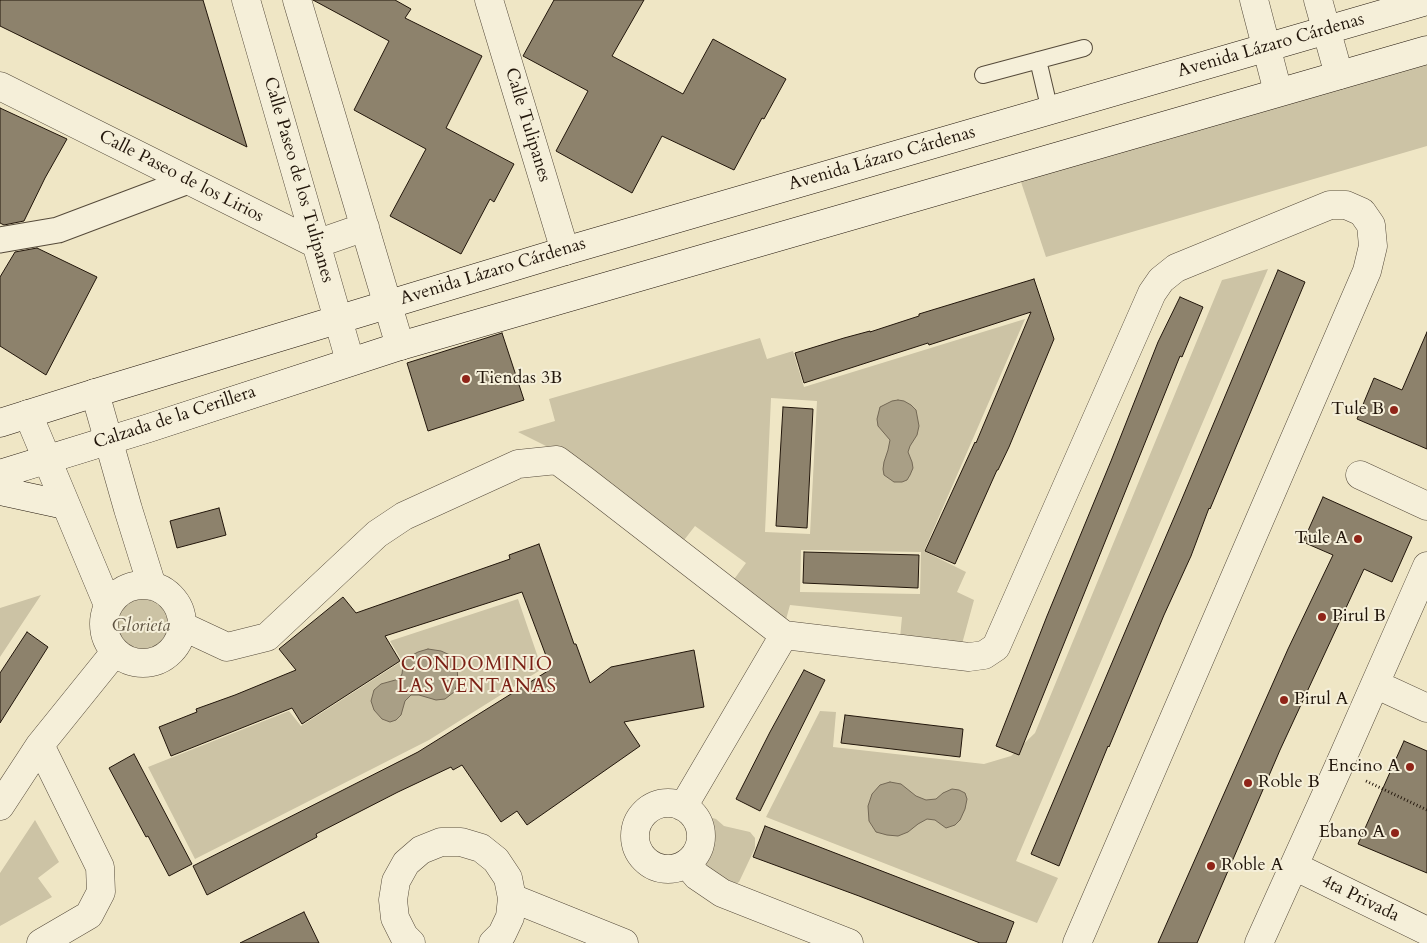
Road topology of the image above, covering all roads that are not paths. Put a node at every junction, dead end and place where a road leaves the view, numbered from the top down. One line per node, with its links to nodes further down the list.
1 (246, 0): 20 (street, Calle Paseo de los Tulipanes)
2 (297, 0): 18 (street)
3 (489, 0): 21 (street, Calle Tulipanes)
4 (1254, 0): 9 (street)
5 (1318, 0): 7 (street)
6 (1427, 1): 7 (street, Avenida Lázaro Cárdenas)
7 (1326, 30): 9 (street, Avenida Lázaro Cárdenas); 13 (street)
8 (1084, 48): 11 (lane)
9 (1266, 48): 15 (street); 16 (street, Avenida Lázaro Cárdenas)
10 (1427, 50): 13 (street)
11 (1038, 60): 12 (lane); 16 (lane)
12 (983, 75)
13 (1339, 75): 15 (street)
14 (0, 86): 17 (street, Calle Paseo de los Lirios)
15 (1278, 92): 24 (street)
16 (1050, 111): 21 (street, Avenida Lázaro Cárdenas)
17 (188, 181): 19 (street); 20 (street, Calle Paseo de los Lirios)
18 (365, 227): 20 (street); 22 (street)
19 (0, 240)
20 (316, 244): 23 (street, Calle Paseo de los Tulipanes)
21 (565, 251): 22 (street, Avenida Lázaro Cárdenas)
22 (387, 304): 23 (street, Avenida Lázaro Cárdenas); 24 (street)
23 (338, 319): 25 (street, Calle Paseo de los Tulipanes); 26 (street)
24 (400, 346): 25 (street)
25 (350, 361): 29 (street, Calzada de la Cerillera)
26 (95, 392): 27 (street); 29 (street)
27 (28, 414): 28 (street); 30 (street)
28 (0, 423)
29 (108, 440): 30 (street, Calzada de la Cerillera); 37 (street)
30 (46, 459): 31 (street, Calzada de la Cerillera); 34 (street)
31 (0, 474)
32 (1360, 475): 35 (street)
33 (0, 490): 34 (street)
34 (65, 505): 38 (street)
35 (1427, 506)
36 (1427, 566): 42 (street)
37 (152, 586): 38 (street); 39 (street)
38 (108, 606): 41 (street)
39 (182, 626): 40 (street); 41 (street)
40 (784, 635): 46 (street); 56 (street)
41 (115, 652): 44 (street)
42 (1375, 684): 43 (street); 48 (street)
43 (1427, 708)
44 (40, 745): 45 (street); 51 (street)
45 (0, 806)
46 (683, 807): 47 (street); 47 (street)
47 (687, 864): 55 (street)
48 (1294, 866): 50 (street, 4ta Privada); 57 (street)
49 (512, 898): 52 (street); 53 (street); 54 (street)
50 (1427, 931)
51 (41, 943)
52 (411, 943)
53 (493, 943)
54 (624, 943)
55 (849, 943)
56 (1078, 943)
57 (1259, 943)

